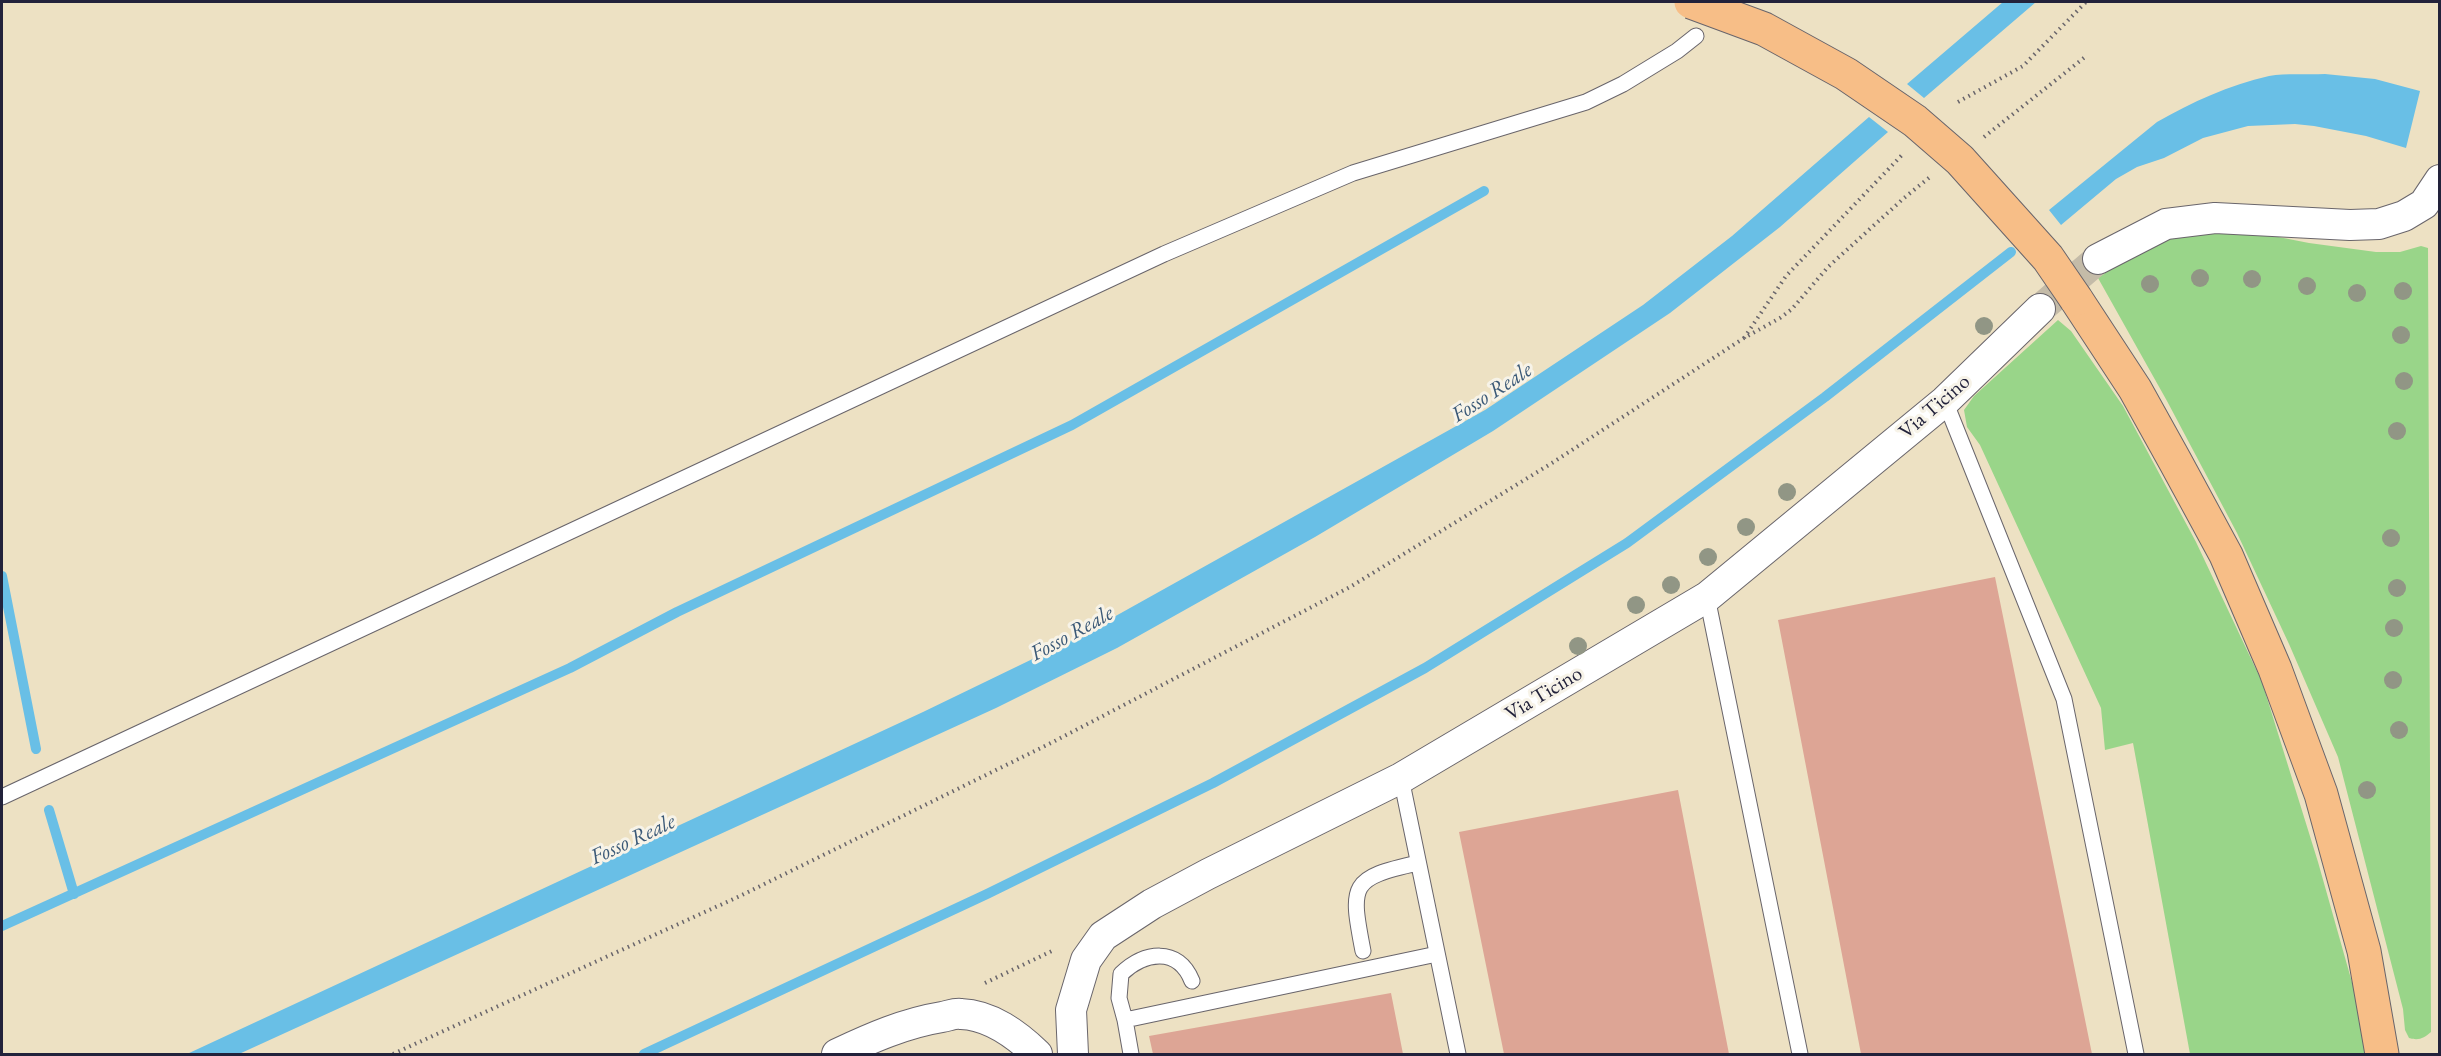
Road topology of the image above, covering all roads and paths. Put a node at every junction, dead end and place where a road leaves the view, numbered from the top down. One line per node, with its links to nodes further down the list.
1 (1691, 2): 32 (highway, bridge)
2 (2086, 2): 5 (path)
3 (1696, 36): 16 (lane)
4 (2085, 57): 6 (path)
5 (1958, 102)
6 (1984, 138)
7 (1905, 151): 12 (path)
8 (1931, 176): 12 (path)
9 (2439, 180): 10 (street)
10 (2098, 259)
11 (2040, 309): 13 (street, Via Ticino)
12 (1744, 338): 24 (path)
13 (1945, 401): 14 (street, Via Ticino); 31 (lane)
14 (1707, 597): 15 (street, Via Ticino); 30 (lane)
15 (1401, 778): 17 (lane); 27 (street, Via Ticino)
16 (2, 797)
17 (1419, 863): 19 (lane); 20 (lane)
18 (1062, 946): 22 (path)
19 (1363, 951)
20 (1437, 954): 23 (lane); 29 (lane)
21 (1192, 981): 23 (lane)
22 (979, 986)
23 (1125, 1020): 28 (lane)
24 (393, 1054)
25 (837, 1054): 26 (street)
26 (1037, 1054)
27 (1073, 1054)
28 (1131, 1054)
29 (1458, 1054)
30 (1800, 1054)
31 (2136, 1054)
32 (2382, 1054)

